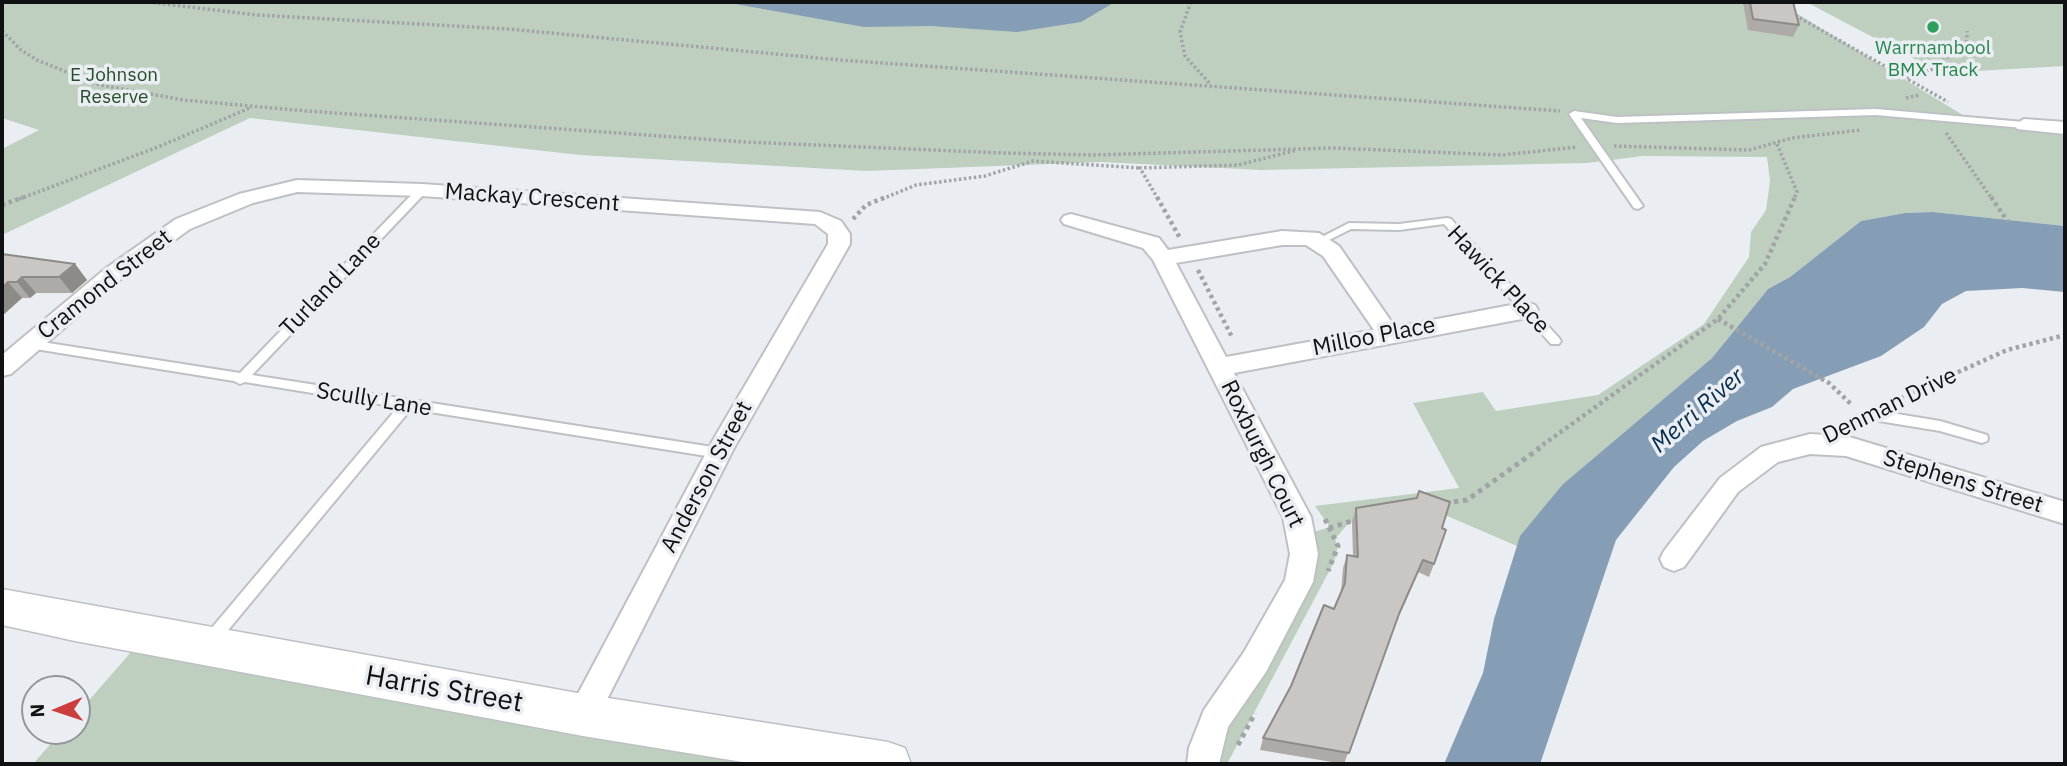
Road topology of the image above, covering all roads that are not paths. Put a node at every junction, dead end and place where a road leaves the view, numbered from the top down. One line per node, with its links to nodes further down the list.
1 (2024, 125): 2 (street); 4 (lane)
2 (2065, 128)
3 (422, 190): 5 (street, Mackay Crescent); 7 (street, Mackay Crescent); 16 (lane, Turland Lane)
4 (1638, 206)
5 (213, 210): 13 (street, Cramond Street)
6 (1070, 220): 9 (street)
7 (839, 239): 20 (street, Anderson Street)
8 (1319, 241): 9 (street); 10 (lane, Hawick Place); 11 (street)
9 (1163, 258): 14 (street, Roxburgh Court)
10 (1528, 310): 11 (street, Milloo Place); 12 (lane, Hawick Place)
11 (1388, 334): 14 (street, Milloo Place)
12 (1555, 341)
13 (29, 344): 15 (street, Cramond Street); 16 (lane, Scully Lane)
14 (1220, 366): 27 (street, Roxburgh Court)
15 (2, 368)
16 (240, 380): 17 (lane, Scully Lane)
17 (407, 405): 20 (lane, Scully Lane); 24 (lane)
18 (1982, 438): 19 (lane, Denman Drive)
19 (1820, 442): 21 (street, Stephens Street); 22 (street, Denman Drive)
20 (719, 453): 25 (street, Anderson Street)
21 (2065, 513)
22 (1674, 559)
23 (2, 607): 24 (street, Harris Street)
24 (205, 647): 25 (street, Harris Street)
25 (583, 715): 26 (street, Harris Street)
26 (888, 764)
27 (1203, 764)

